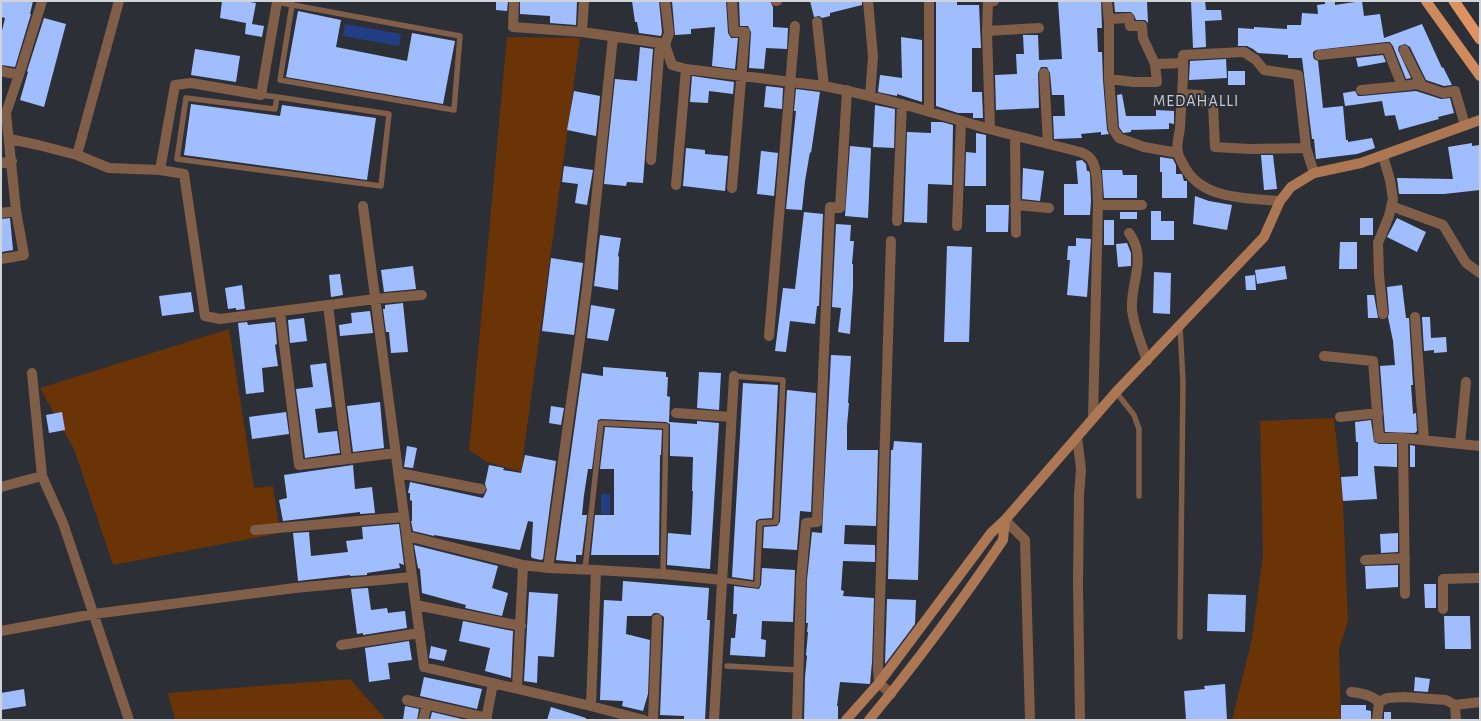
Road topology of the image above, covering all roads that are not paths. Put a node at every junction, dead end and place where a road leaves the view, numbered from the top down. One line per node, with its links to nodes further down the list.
1 (42, 1): 31 (street)
2 (119, 1): 57 (street)
3 (514, 1): 20 (street)
4 (584, 1): 20 (street)
5 (665, 1): 23 (street)
6 (732, 1): 32 (street)
7 (868, 1): 43 (street)
8 (929, 1): 46 (street)
9 (994, 1): 19 (street)
10 (1107, 1): 15 (street)
11 (1426, 1): 33 (main road)
12 (1454, 1): 22 (highway)
13 (277, 2): 14 (lane); 42 (street)
14 (292, 5): 14 (lane)
15 (1108, 19): 27 (street); 34 (street)
16 (817, 22): 36 (street)
17 (795, 26): 35 (street)
18 (1038, 28): 19 (street)
19 (987, 31): 51 (street)
20 (582, 32): 21 (street)
21 (613, 37): 23 (street); 120 (street)
22 (1480, 39)
23 (663, 44): 28 (street); 59 (street)
24 (1404, 50): 38 (street)
25 (1319, 55): 37 (street)
26 (1183, 63): 27 (street); 41 (street); 55 (street)
27 (1155, 64): 34 (street)
28 (686, 69): 32 (street); 64 (street)
29 (1, 71): 31 (street)
30 (1044, 73): 54 (street)
31 (19, 75): 47 (street)
32 (741, 76): 35 (street); 65 (street)
33 (1480, 76)
34 (1109, 80): 56 (street)
35 (790, 81): 36 (street); 89 (street)
36 (824, 86): 39 (street)
37 (1402, 86): 38 (street); 40 (street)
38 (1422, 86): 50 (street)
39 (847, 90): 43 (street); 137 (street)
40 (1361, 90)
41 (1182, 94): 55 (street); 56 (street)
42 (261, 95): 44 (lane); 62 (street)
43 (870, 96): 45 (street)
44 (277, 97): 44 (lane)
45 (902, 104): 46 (street); 75 (street)
46 (929, 112): 49 (street)
47 (4, 114): 53 (street)
48 (1480, 120): 50 (main road)
49 (961, 121): 51 (street); 76 (street)
50 (1465, 125): 58 (main road)
51 (990, 129): 52 (street)
52 (1015, 136): 54 (street); 67 (street)
53 (10, 139): 57 (street); 60 (street)
54 (1048, 144): 68 (street)
55 (1306, 148): 63 (street)
56 (1178, 153): 66 (street)
57 (76, 155): 62 (street)
58 (1384, 156): 63 (main road); 71 (street)
59 (651, 160)
60 (12, 161): 61 (street); 73 (street)
61 (1, 163)
62 (160, 170): 85 (street)
63 (1314, 173): 66 (main road)
64 (676, 185)
65 (732, 188)
66 (1280, 201): 88 (main road)
67 (1016, 205): 72 (street); 77 (street)
68 (1098, 205): 69 (street); 100 (street)
69 (1142, 205)
70 (363, 206): 83 (street)
71 (1391, 206): 81 (street); 86 (street)
72 (1049, 208)
73 (16, 211): 74 (street); 80 (street)
74 (1, 213)
75 (897, 220)
76 (957, 226)
77 (1016, 233)
78 (1129, 233): 91 (street)
79 (891, 241): 139 (street)
80 (1, 259)
81 (1480, 273)
82 (422, 295): 83 (street)
83 (375, 299): 84 (street); 106 (street)
84 (328, 305): 85 (street); 107 (street)
85 (280, 312): 107 (street)
86 (1383, 314)
87 (1415, 317): 103 (street)
88 (1180, 326): 91 (main road); 134 (lane)
89 (769, 336)
90 (1324, 356): 97 (street)
91 (1146, 361): 95 (main road)
92 (32, 373): 109 (street)
93 (734, 376): 98 (street); 125 (lane)
94 (1466, 382): 104 (street)
95 (1116, 392): 100 (main road); 112 (lane)
96 (676, 413): 98 (street)
97 (1378, 413): 99 (street); 102 (street)
98 (731, 417): 125 (street)
99 (1340, 417)
100 (1093, 418): 101 (main road)
101 (1077, 436): 114 (main road); 159 (street)
102 (1403, 438): 103 (street); 117 (street)
103 (1424, 440): 104 (street)
104 (1460, 444): 105 (street)
105 (1480, 446)
106 (396, 453): 107 (street); 108 (street)
107 (347, 459)
108 (399, 473): 111 (street); 113 (street)
109 (42, 476): 110 (street); 129 (street)
110 (1, 487)
111 (480, 489)
112 (1139, 496)
113 (404, 517): 115 (street); 116 (street)
114 (1005, 520): 139 (main road); 142 (main road); 158 (street)
115 (255, 530)
116 (407, 536): 119 (street); 123 (street)
117 (1405, 558): 118 (street); 126 (street)
118 (1365, 560)
119 (523, 565): 120 (street); 131 (street)
120 (548, 568): 121 (street)
121 (590, 570): 122 (street); 122 (lane); 148 (street)
122 (663, 574): 125 (street)
123 (412, 577): 127 (street); 129 (street)
124 (1480, 578): 128 (street)
125 (722, 580): 154 (street)
126 (1405, 594)
127 (416, 605): 131 (street); 133 (street)
128 (1443, 609)
129 (94, 614): 132 (street); 150 (street)
130 (657, 619): 153 (street)
131 (521, 626): 140 (street)
132 (1, 631)
133 (420, 633): 135 (street); 138 (street)
134 (1180, 637)
135 (341, 645)
136 (727, 666): 137 (lane)
137 (798, 670): 155 (street)
138 (493, 682): 140 (street); 149 (street)
139 (879, 683): 142 (street); 156 (main road)
140 (517, 688): 148 (street)
141 (1352, 692): 144 (street)
142 (890, 694): 157 (main road)
143 (407, 700): 146 (street)
144 (1379, 702): 147 (street); 160 (street)
145 (1480, 702): 147 (street)
146 (426, 705): 149 (street); 151 (street)
147 (1455, 705): 161 (street)
148 (591, 706): 152 (street)
149 (486, 719)
150 (129, 720)
151 (423, 720)
152 (644, 720)
153 (653, 720)
154 (714, 720)
155 (797, 720)
156 (846, 720)
157 (869, 720)
158 (1030, 720)
159 (1080, 720)
160 (1377, 720)
161 (1456, 720)

